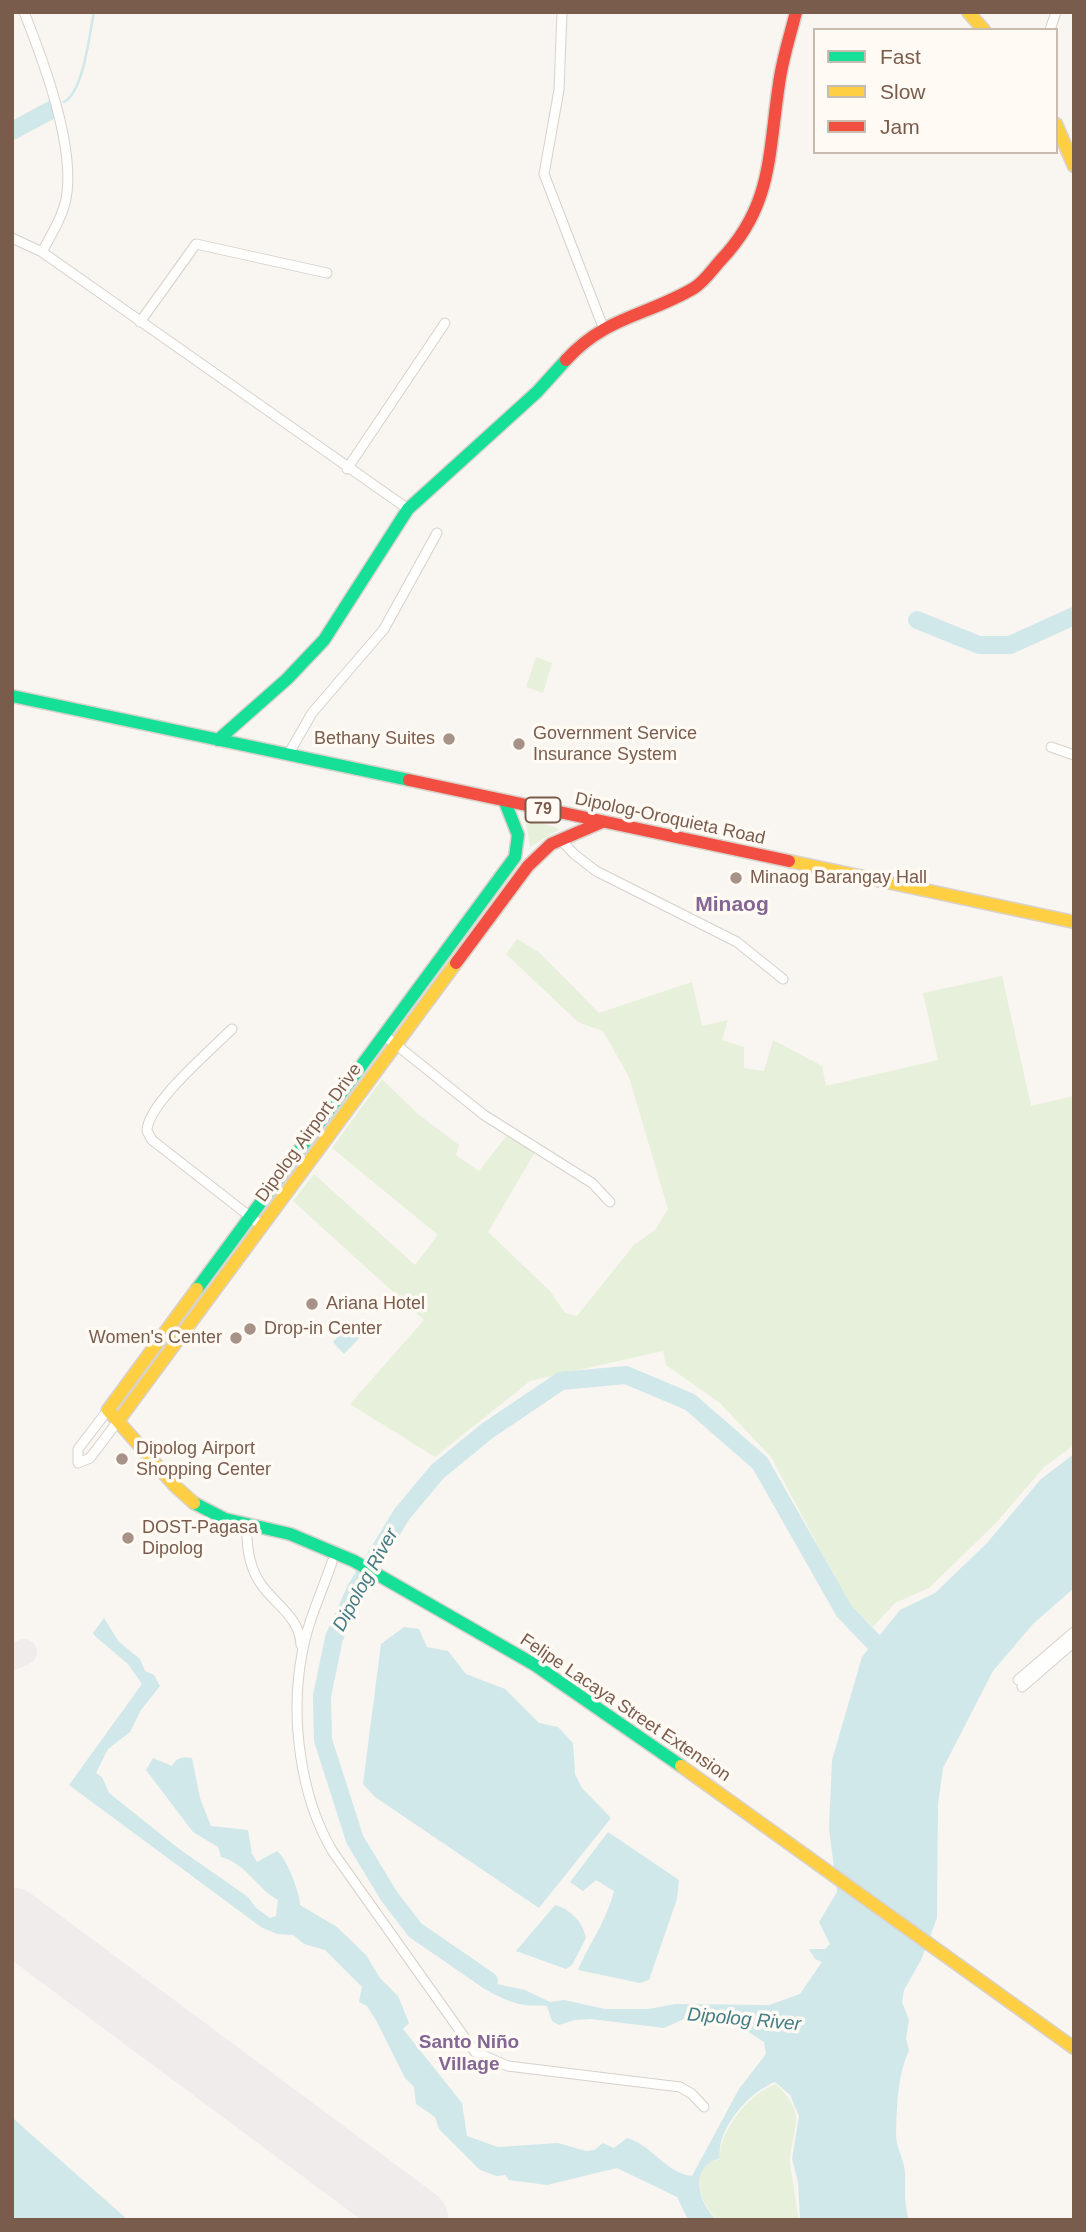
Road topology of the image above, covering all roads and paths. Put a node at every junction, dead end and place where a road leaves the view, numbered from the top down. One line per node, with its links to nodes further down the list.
1 (24, 12): 9 (street)
2 (562, 12): 13 (street)
3 (796, 12): 13 (main road)
4 (968, 12): 5 (main road)
5 (982, 28)
6 (1058, 129): 7 (main road)
7 (1074, 166)
8 (12, 238): 9 (street)
9 (42, 252): 11 (street)
10 (327, 274): 11 (street)
11 (140, 322): 14 (street)
12 (445, 323): 14 (street)
13 (603, 327): 15 (main road)
14 (347, 469): 15 (street)
15 (408, 509): 18 (main road)
16 (437, 533): 20 (street)
17 (12, 696): 18 (main road, Dipolog-Oroquieta Road / 79)
18 (218, 740): 20 (main road, Dipolog-Oroquieta Road / 79)
19 (1051, 747): 21 (street)
20 (288, 755): 22 (main road, Dipolog-Oroquieta Road / 79)
21 (1074, 755)
22 (505, 802): 23 (main road, Dipolog-Oroquieta Road / 79); 25 (main road)
23 (602, 822): 24 (main road, Dipolog Airport Drive); 27 (main road, Dipolog-Oroquieta Road / 79)
24 (561, 840): 26 (main road, Dipolog Airport Drive); 28 (street)
25 (515, 857): 26 (main road); 30 (main road, Dipolog Airport Drive)
26 (528, 866): 31 (main road, Dipolog Airport Drive)
27 (1074, 922)
28 (783, 979)
29 (232, 1029): 33 (street)
30 (384, 1035): 31 (street); 33 (main road, Dipolog Airport Drive)
31 (396, 1044): 32 (street); 34 (main road, Dipolog Airport Drive)
32 (610, 1202)
33 (250, 1216): 34 (street); 35 (main road, Dipolog Airport Drive)
34 (262, 1226): 36 (main road, Dipolog Airport Drive)
35 (108, 1410): 36 (main road, Felipe Lacaya Street Extension); 36 (street)
36 (118, 1421): 37 (main road, Felipe Lacaya Street Extension)
37 (247, 1524): 41 (street); 42 (main road, Felipe Lacaya Street Extension)
38 (332, 1562): 41 (street)
39 (1074, 1632): 40 (street)
40 (1074, 1642)
41 (302, 1652): 43 (street)
42 (1074, 2048)
43 (704, 2107)

